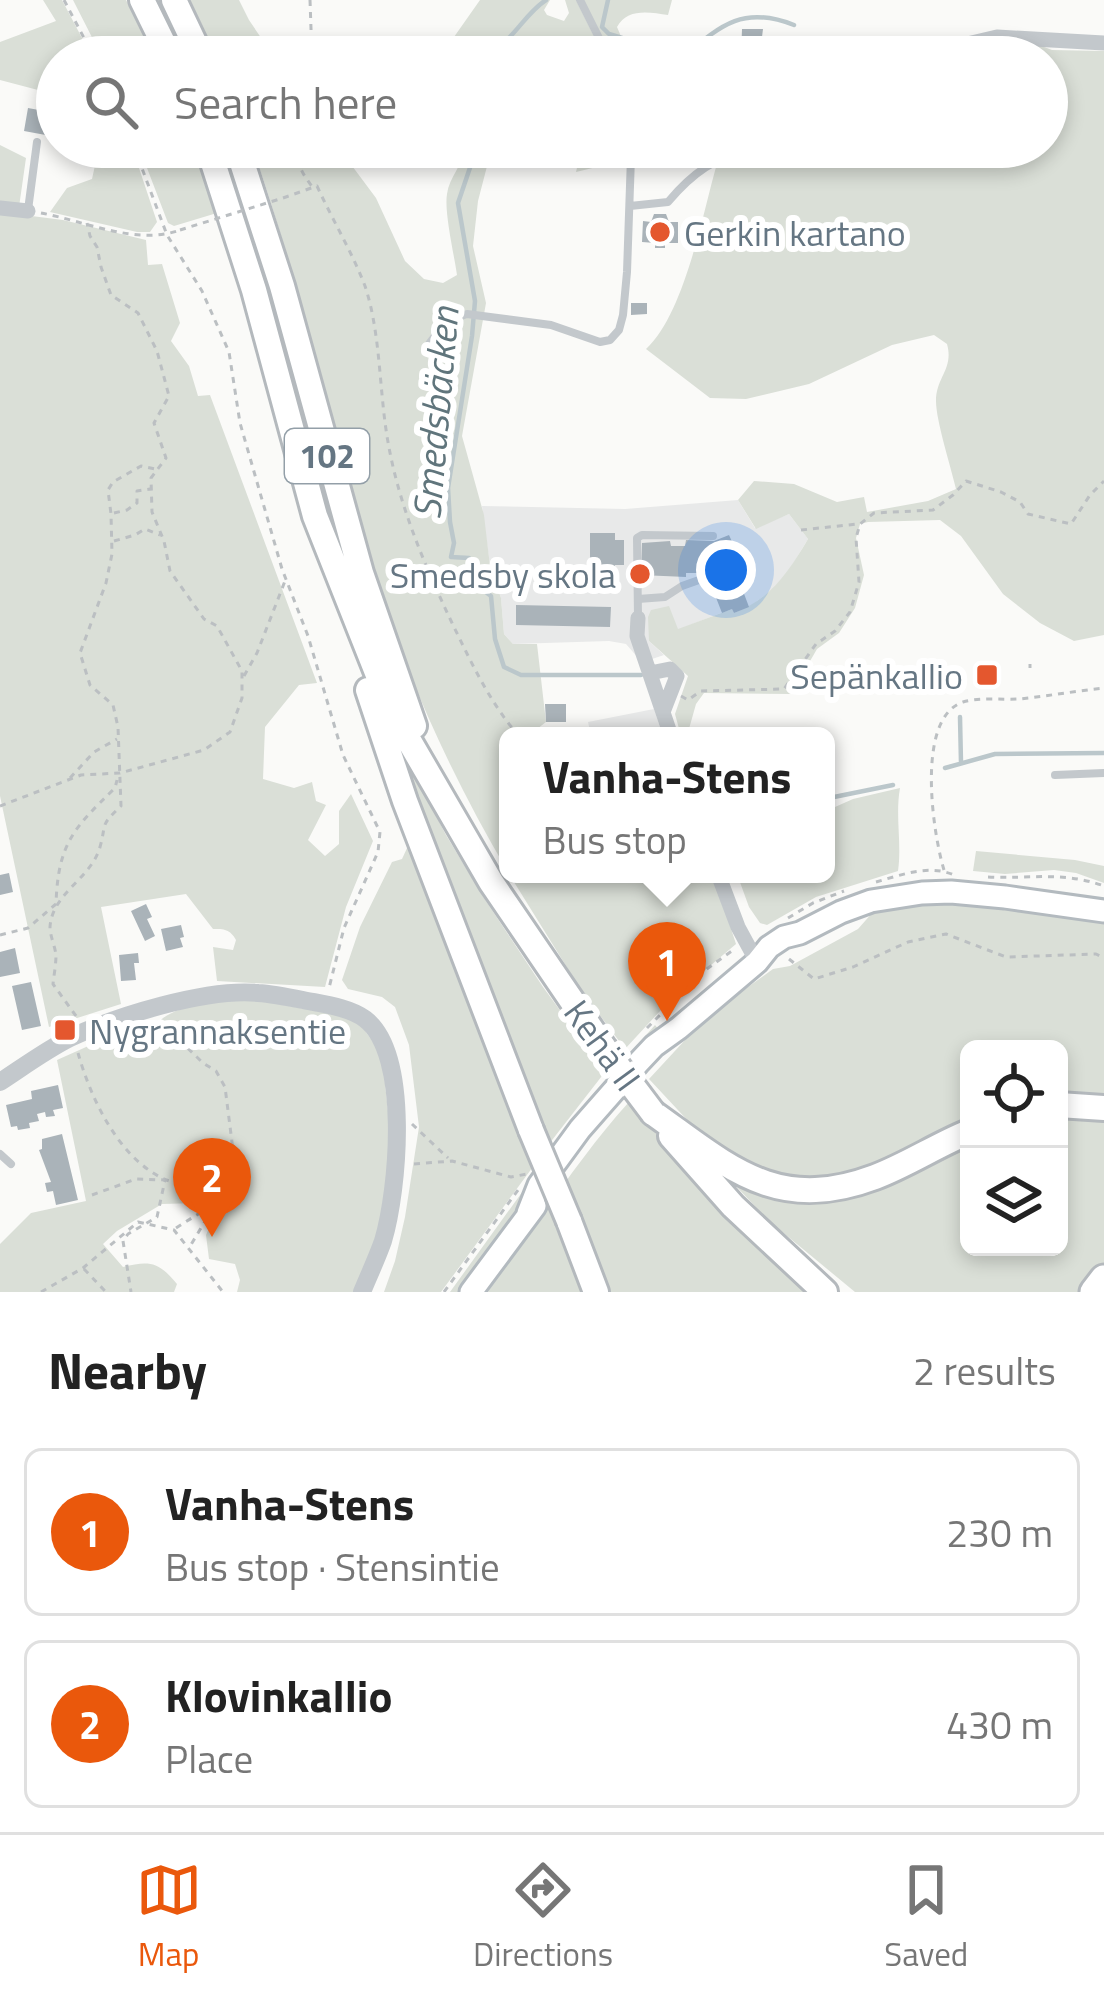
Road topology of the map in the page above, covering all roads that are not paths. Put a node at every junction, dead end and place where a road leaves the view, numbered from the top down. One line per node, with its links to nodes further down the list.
1 (142, 0): 4 (highway)
2 (174, 0): 5 (highway)
3 (580, 0): 6 (lane)
4 (160, 36)
5 (191, 36)
6 (598, 36)
7 (1068, 41): 8 (street)
8 (1104, 43)
9 (36, 156): 16 (lane)
10 (216, 168): 18 (highway, Kehä II / 102)
11 (244, 168): 26 (highway, Kehä II / 102)
12 (631, 168): 14 (lane)
13 (704, 168): 14 (lane)
14 (630, 206): 17 (lane)
15 (0, 208): 16 (street)
16 (28, 211)
17 (426, 348)
18 (315, 516): 26 (highway, Kehä II / 102); 42 (highway, bridge)
19 (713, 536): 21 (lane)
20 (699, 580): 21 (lane)
21 (638, 599): 22 (lane)
22 (638, 618): 23 (street)
23 (650, 673): 24 (street); 24 (street)
24 (663, 712): 25 (street)
25 (668, 727)
26 (424, 764): 35 (highway, Kehä II / 102, bridge)
27 (1104, 773): 28 (lane)
28 (1055, 775)
29 (720, 883): 31 (street)
30 (1104, 911): 31 (main road)
31 (757, 962): 41 (main road)
32 (0, 1082): 40 (street)
33 (1068, 1106): 34 (highway)
34 (1104, 1108)
35 (653, 1113): 36 (highway); 43 (highway, Kehä II / 102)
36 (960, 1136)
37 (0, 1154): 38 (lane)
38 (11, 1165)
39 (1104, 1279): 44 (highway)
40 (362, 1292)
41 (471, 1292)
42 (596, 1292)
43 (825, 1292)
44 (1094, 1292)

